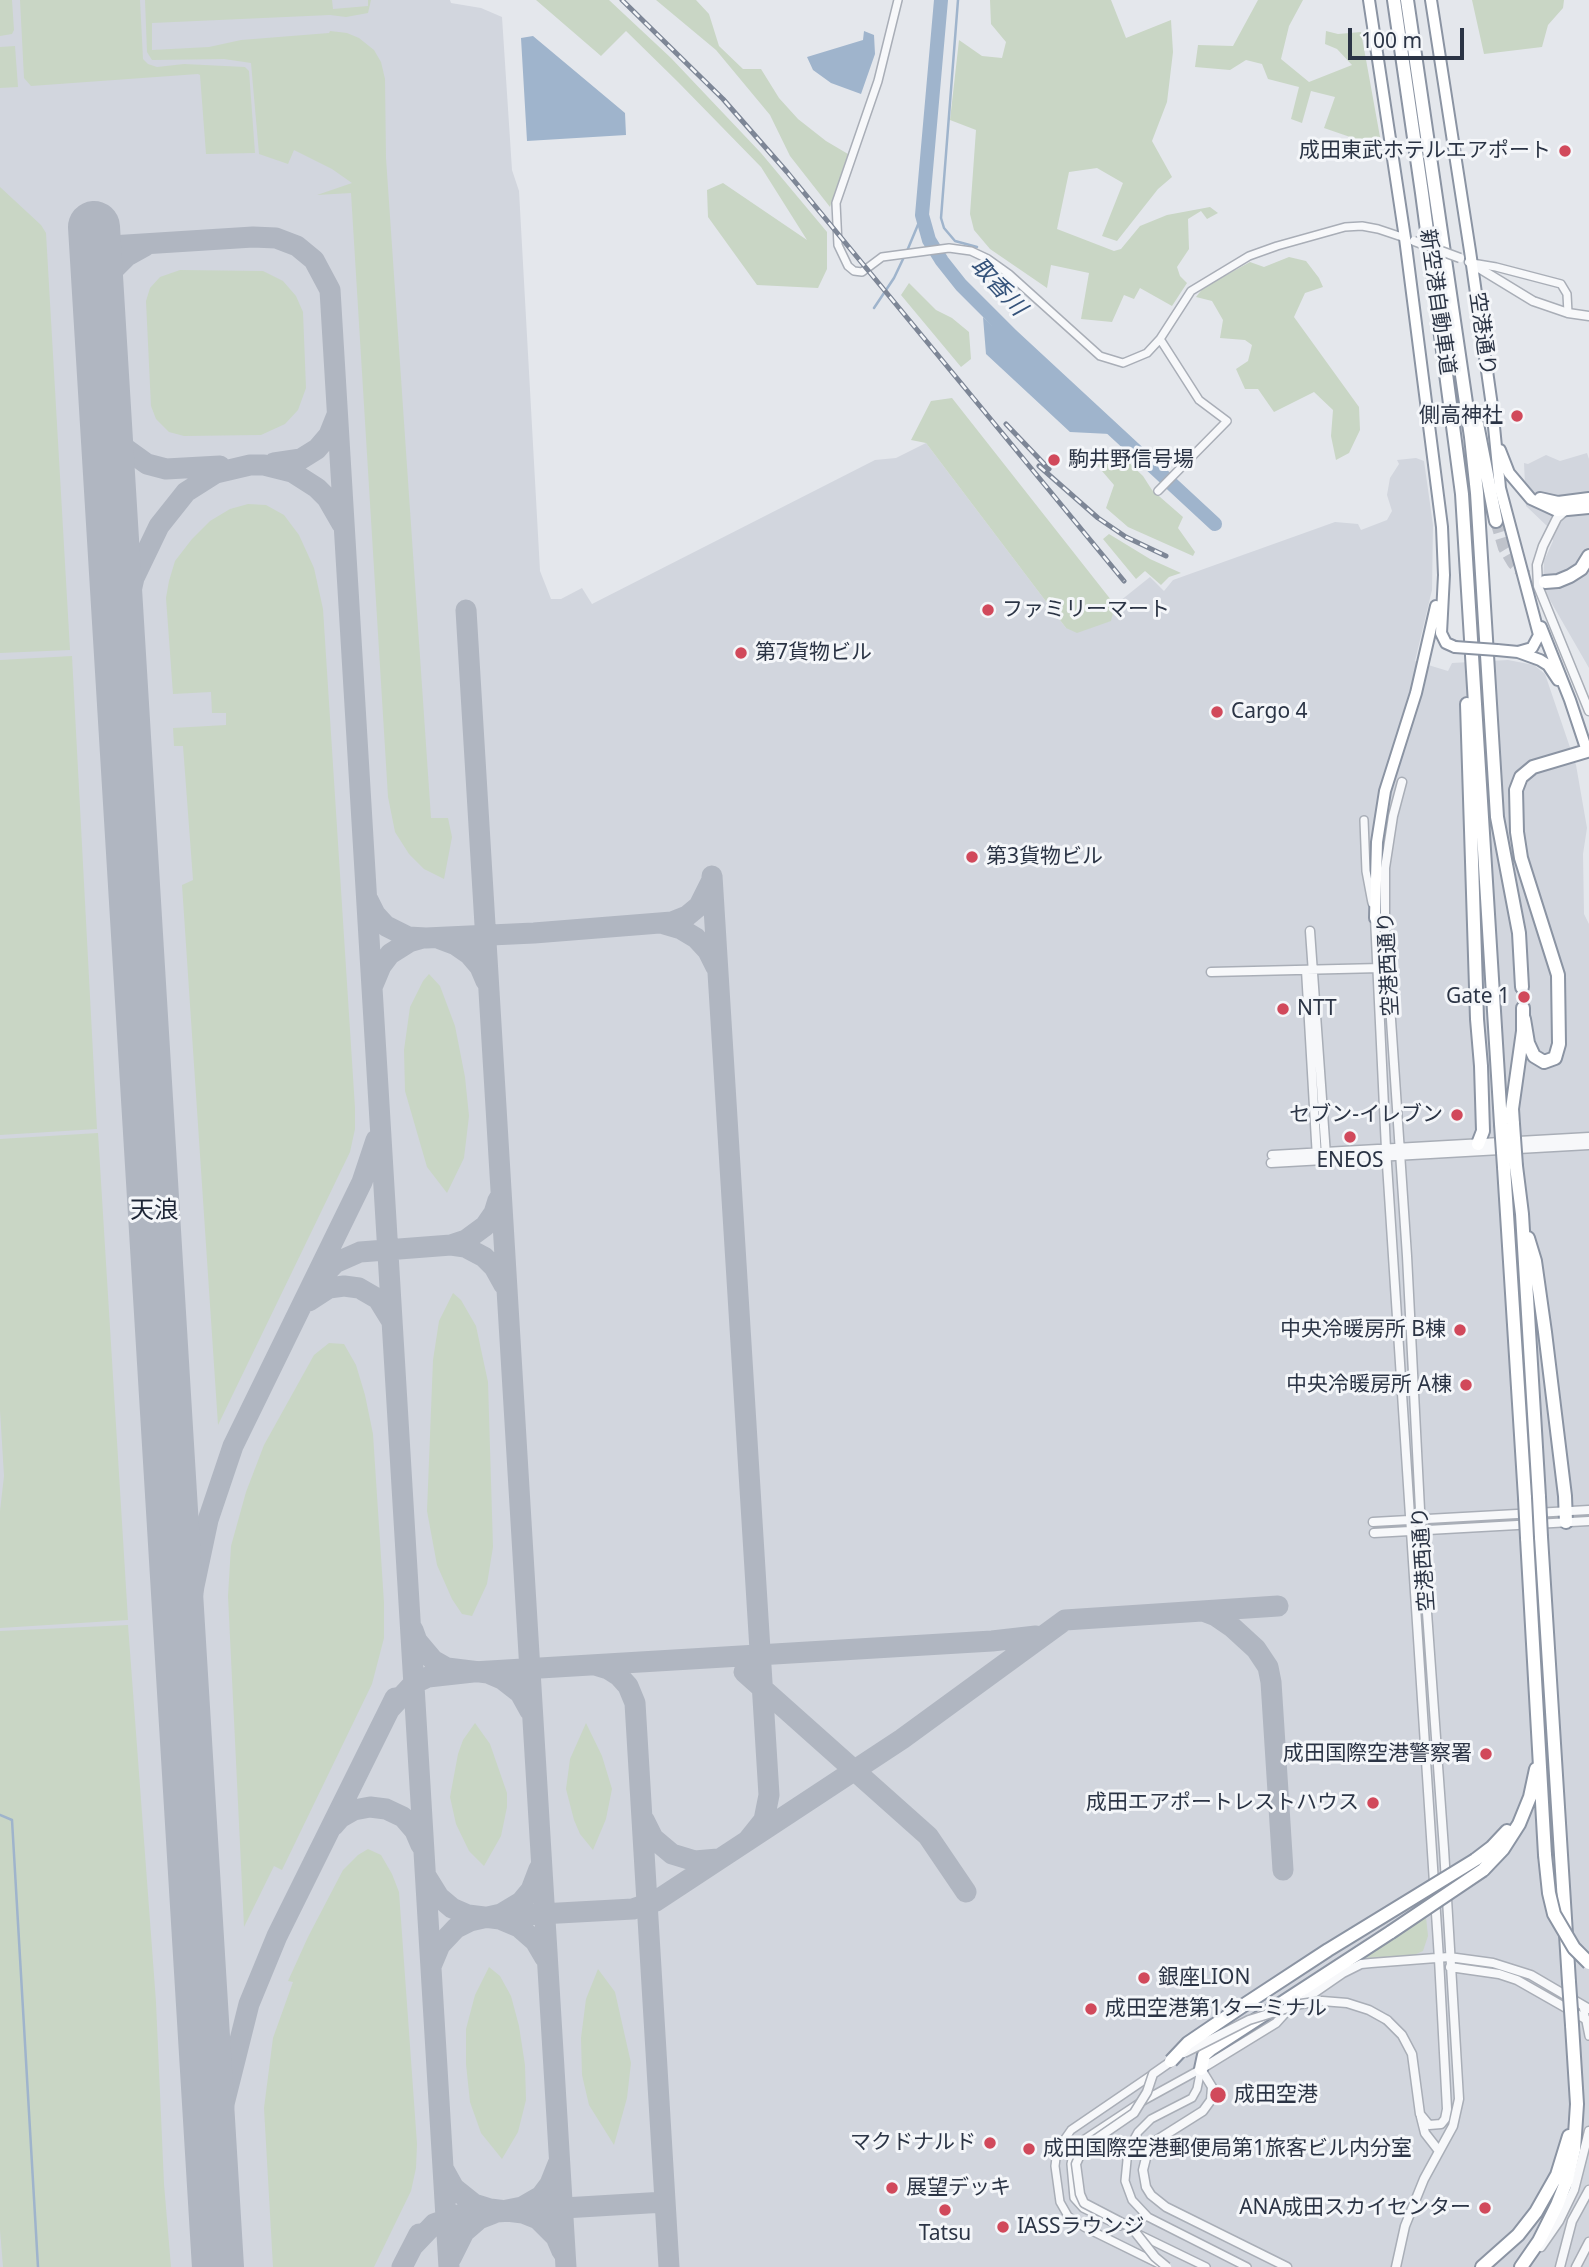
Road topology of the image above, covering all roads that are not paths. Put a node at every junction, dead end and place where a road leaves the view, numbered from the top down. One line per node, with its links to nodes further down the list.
1 (898, 0): 11 (street)
2 (1369, 0): 6 (highway)
3 (1394, 0): 23 (highway, 新空港自動車道)
4 (1407, 0): 8 (highway, 新空港自動車道)
5 (1432, 0): 7 (highway, 空港通り)
6 (1410, 239): 7 (street, bridge); 11 (street); 19 (highway)
7 (1472, 263): 9 (street); 9 (street); 12 (highway, 空港通り)
8 (1447, 276): 18 (highway); 35 (highway)
9 (1568, 313): 10 (street)
10 (1589, 316)
11 (1160, 339): 14 (street)
12 (1492, 406): 13 (highway); 22 (highway, 空港通り)
13 (1515, 481): 15 (highway); 17 (highway)
14 (1158, 491)
15 (1589, 498)
16 (1589, 508): 17 (highway)
17 (1567, 512): 25 (street)
18 (1496, 521)
19 (1443, 550): 24 (highway, bridge); 29 (highway)
20 (1589, 556): 21 (highway)
21 (1545, 582)
22 (1531, 602): 24 (highway, 空港通り); 26 (highway)
23 (1469, 605): 36 (highway); 38 (highway)
24 (1518, 652): 26 (highway)
25 (1589, 711)
26 (1588, 752): 36 (highway)
27 (1402, 782): 32 (street, 空港西通り)
28 (1364, 820): 29 (street)
29 (1375, 918): 31 (street, 空港西通り)
30 (1310, 931): 33 (street)
31 (1377, 968): 32 (street); 33 (street); 41 (street, 空港西通り)
32 (1388, 968): 40 (street, 空港西通り)
33 (1310, 970): 34 (street); 42 (street)
34 (1211, 972)
35 (1522, 986)
36 (1507, 1124): 44 (highway, bridge)
37 (1589, 1137): 38 (street)
38 (1478, 1143): 40 (street)
39 (1589, 1146): 40 (street)
40 (1400, 1152): 41 (street); 48 (street, 空港西通り)
41 (1386, 1153): 42 (street); 49 (street, 空港西通り)
42 (1322, 1157): 43 (street)
43 (1272, 1159)
44 (1510, 1166): 45 (highway); 55 (highway, bridge)
45 (1522, 1214): 47 (highway); 65 (highway, bridge)
46 (1589, 1510): 47 (street)
47 (1566, 1517): 48 (street); 50 (street); 52 (street)
48 (1420, 1519): 49 (street); 52 (street, 空港西通り)
49 (1410, 1520): 51 (street); 53 (street, 空港西通り)
50 (1589, 1521)
51 (1373, 1522)
52 (1421, 1529): 53 (street); 57 (street, 空港西通り)
53 (1410, 1530): 54 (street); 58 (street, 空港西通り)
54 (1374, 1533)
55 (1539, 1723): 56 (highway); 59 (highway, bridge)
56 (1479, 1865): 64 (highway, bridge); 66 (highway, bridge)
57 (1449, 1957): 58 (street); 60 (street, 空港西通り); 61 (street)
58 (1439, 1959): 60 (street); 66 (street); 68 (street, 空港西通り)
59 (1589, 1963)
60 (1451, 1969): 62 (street); 70 (street, 空港西通り)
61 (1586, 2007): 62 (street)
62 (1588, 2021): 63 (street)
63 (1589, 2035)
64 (1171, 2061): 67 (street, bridge); 68 (street, bridge)
65 (1575, 2066): 71 (highway); 79 (highway)
66 (1201, 2069): 75 (street); 76 (street); 77 (street)
67 (1153, 2074): 74 (street, bridge); 74 (street, bridge)
68 (1420, 2114): 70 (street)
69 (1589, 2131): 71 (street)
70 (1439, 2151): 78 (street, 空港西通り)
71 (1570, 2185): 80 (highway)
72 (1589, 2190): 81 (street)
73 (1589, 2242): 82 (street)
74 (1167, 2267)
75 (1206, 2267)
76 (1247, 2267)
77 (1287, 2267)
78 (1396, 2267)
79 (1482, 2267)
80 (1523, 2267)
81 (1560, 2267)
82 (1576, 2267)

